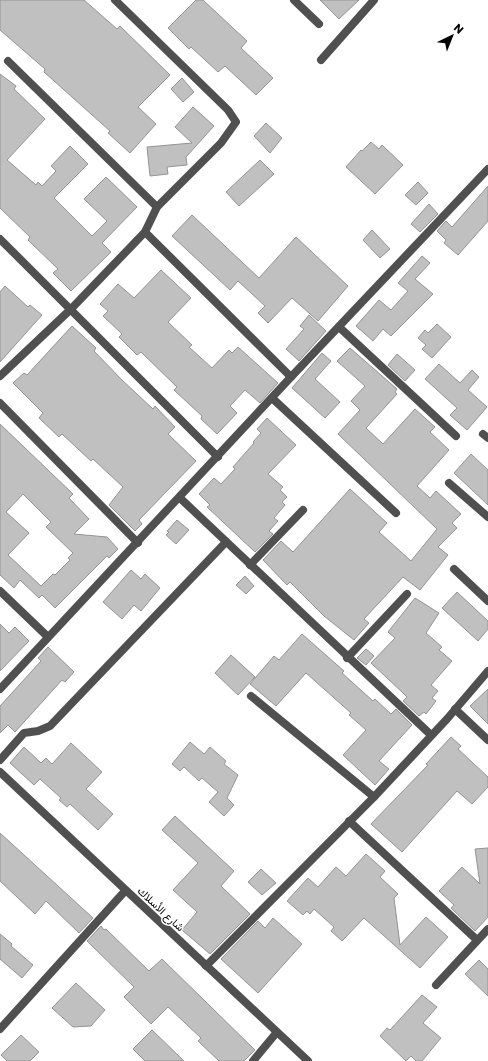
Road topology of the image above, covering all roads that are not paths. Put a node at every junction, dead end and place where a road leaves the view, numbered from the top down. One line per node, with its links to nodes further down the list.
1 (115, 0): 8 (street)
2 (294, 0): 4 (street)
3 (374, 0): 5 (street)
4 (318, 24)
5 (321, 60)
6 (8, 61): 8 (street)
7 (488, 169): 12 (street)
8 (157, 207): 9 (street)
9 (145, 232): 11 (street); 14 (street)
10 (0, 239): 11 (street)
11 (71, 309): 13 (street); 18 (street)
12 (339, 326): 14 (street); 17 (street)
13 (0, 376)
14 (291, 377): 15 (street)
15 (272, 398): 18 (street); 22 (street)
16 (0, 403): 25 (street)
17 (456, 436)
18 (218, 457): 20 (street)
19 (450, 482): 23 (street)
20 (180, 498): 24 (street); 25 (street)
21 (302, 510): 26 (street)
22 (396, 513)
23 (488, 517)
24 (226, 542): 26 (street); 39 (street)
25 (138, 543): 31 (street)
26 (250, 565): 32 (street)
27 (454, 569): 30 (street)
28 (0, 591): 31 (street)
29 (407, 594): 32 (street)
30 (488, 601)
31 (48, 637): 34 (street)
32 (347, 658): 37 (street)
33 (488, 671): 36 (street)
34 (0, 689)
35 (251, 696): 41 (street)
36 (455, 710): 37 (street); 38 (street)
37 (431, 736): 41 (street)
38 (488, 740)
39 (0, 760)
40 (0, 772): 43 (street, شارع الأسلاك)
41 (374, 796): 42 (street)
42 (349, 821): 45 (street); 46 (street)
43 (126, 892): 46 (street, شارع الأسلاك); 48 (street)
44 (488, 929): 45 (street)
45 (477, 940): 47 (street)
46 (206, 966): 49 (street, شارع الأسلاك)
47 (436, 985)
48 (0, 1029)
49 (277, 1032): 50 (street); 51 (street, شارع الأسلاك)
50 (253, 1061)
51 (308, 1061)

